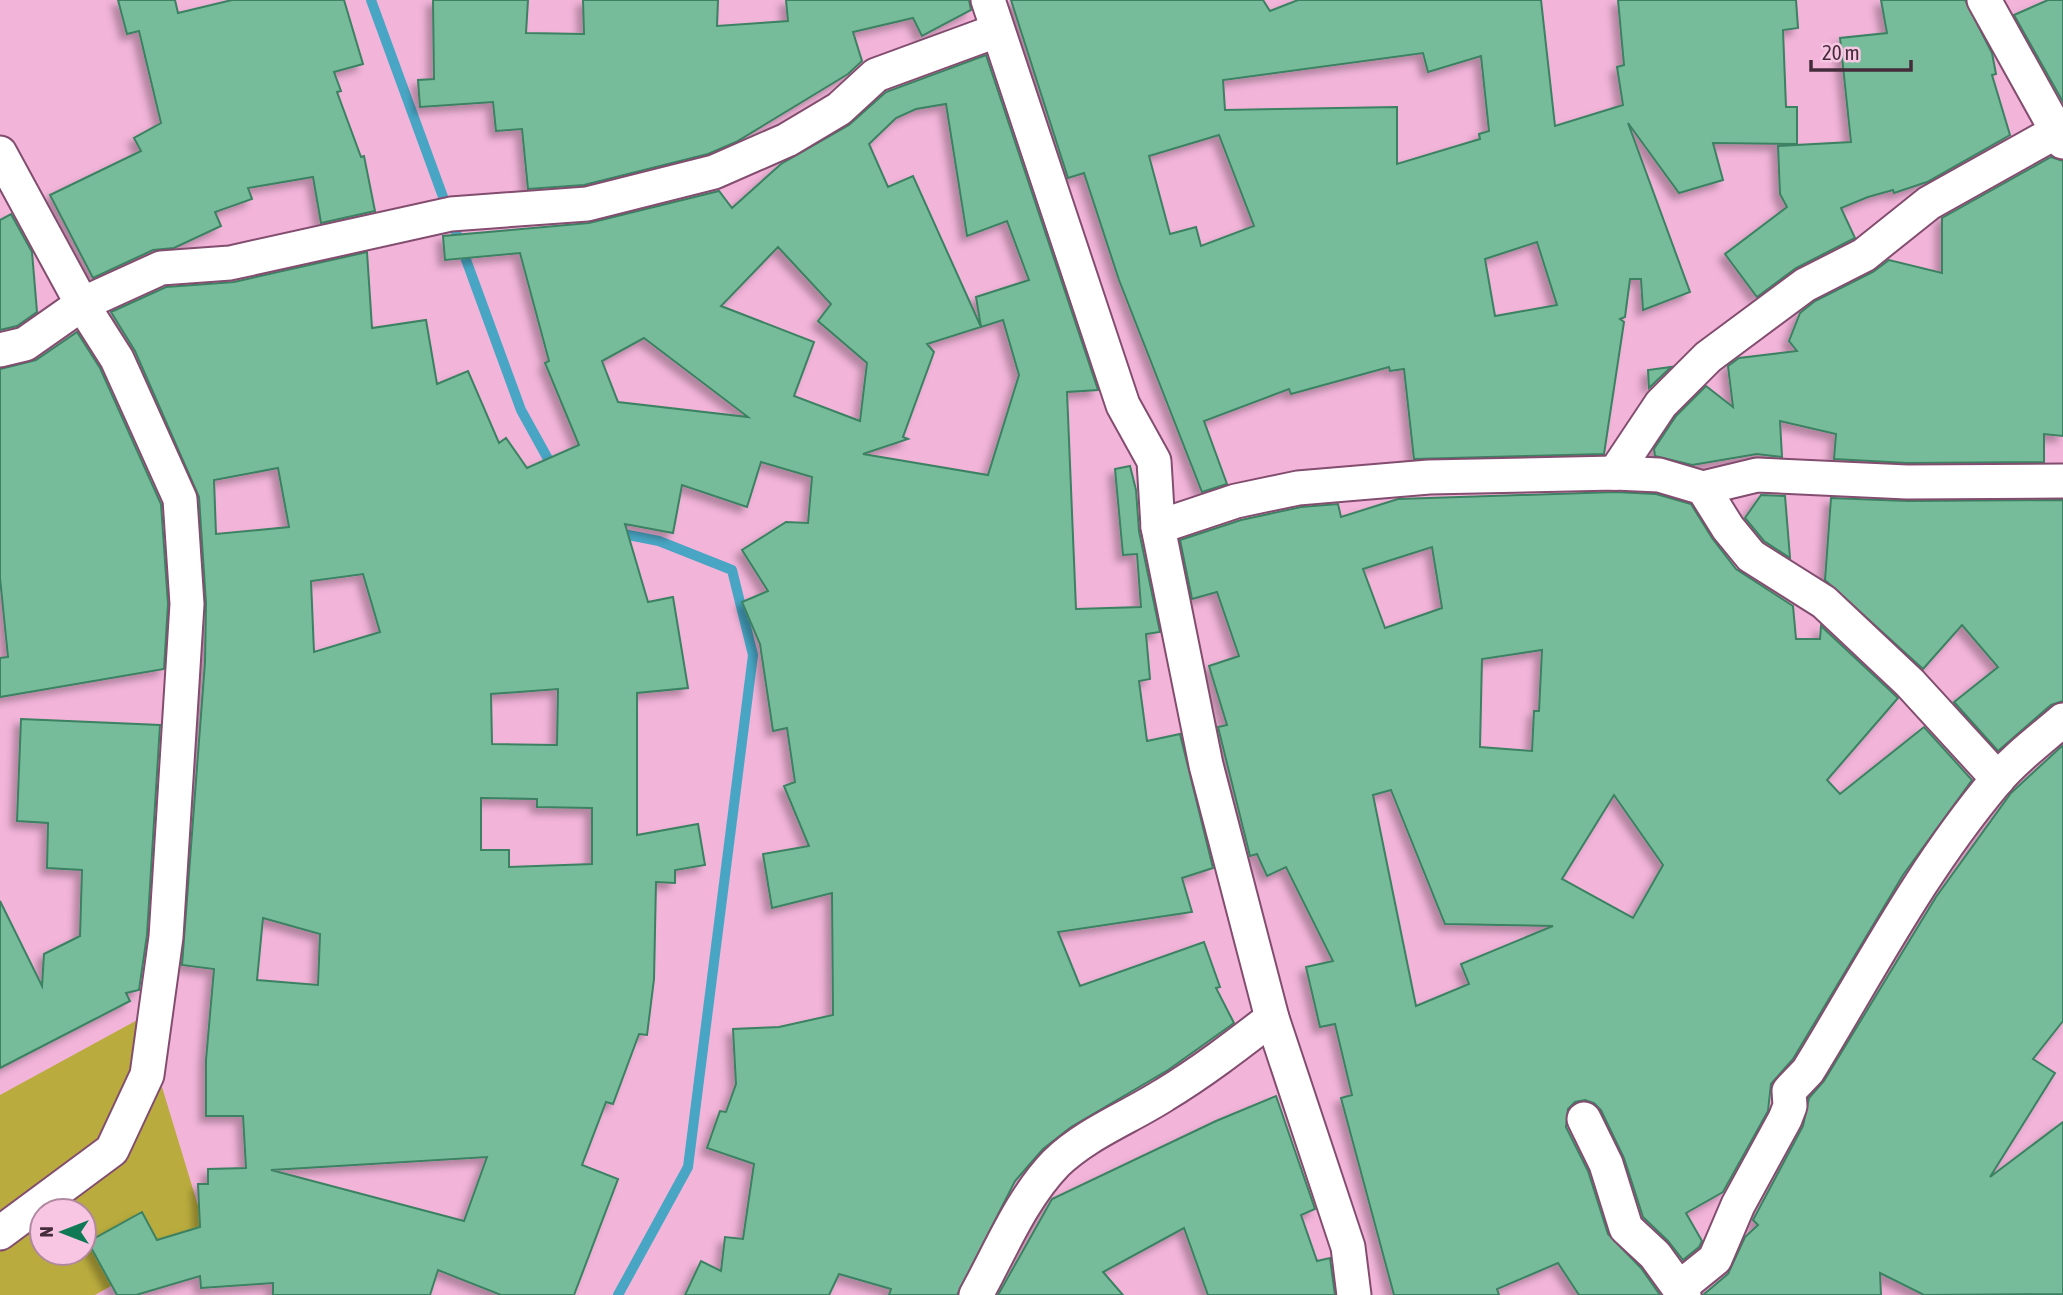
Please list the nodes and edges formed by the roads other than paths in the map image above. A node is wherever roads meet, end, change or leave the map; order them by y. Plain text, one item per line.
1 (1984, 0) edge
2 (992, 15) edge
3 (2061, 134) edge
4 (0, 153) edge
5 (82, 304) junction
6 (0, 350) edge
7 (1615, 473) junction
8 (2063, 481) edge
9 (1703, 488) junction
10 (1158, 527) junction
11 (2063, 720) edge
12 (1998, 779) junction
13 (1272, 1018) junction
14 (1584, 1119) dead end
15 (0, 1233) edge
16 (1682, 1292) edge
17 (976, 1295) edge
18 (1354, 1295) edge

1 - 3 street
2 - 5 street
2 - 10 street
3 - 7 street
4 - 5 street
5 - 6 street
5 - 15 street
7 - 9 street
7 - 10 street
8 - 9 street
9 - 12 street
10 - 13 street
11 - 12 street
12 - 16 street
13 - 17 street
13 - 18 street
14 - 16 street

